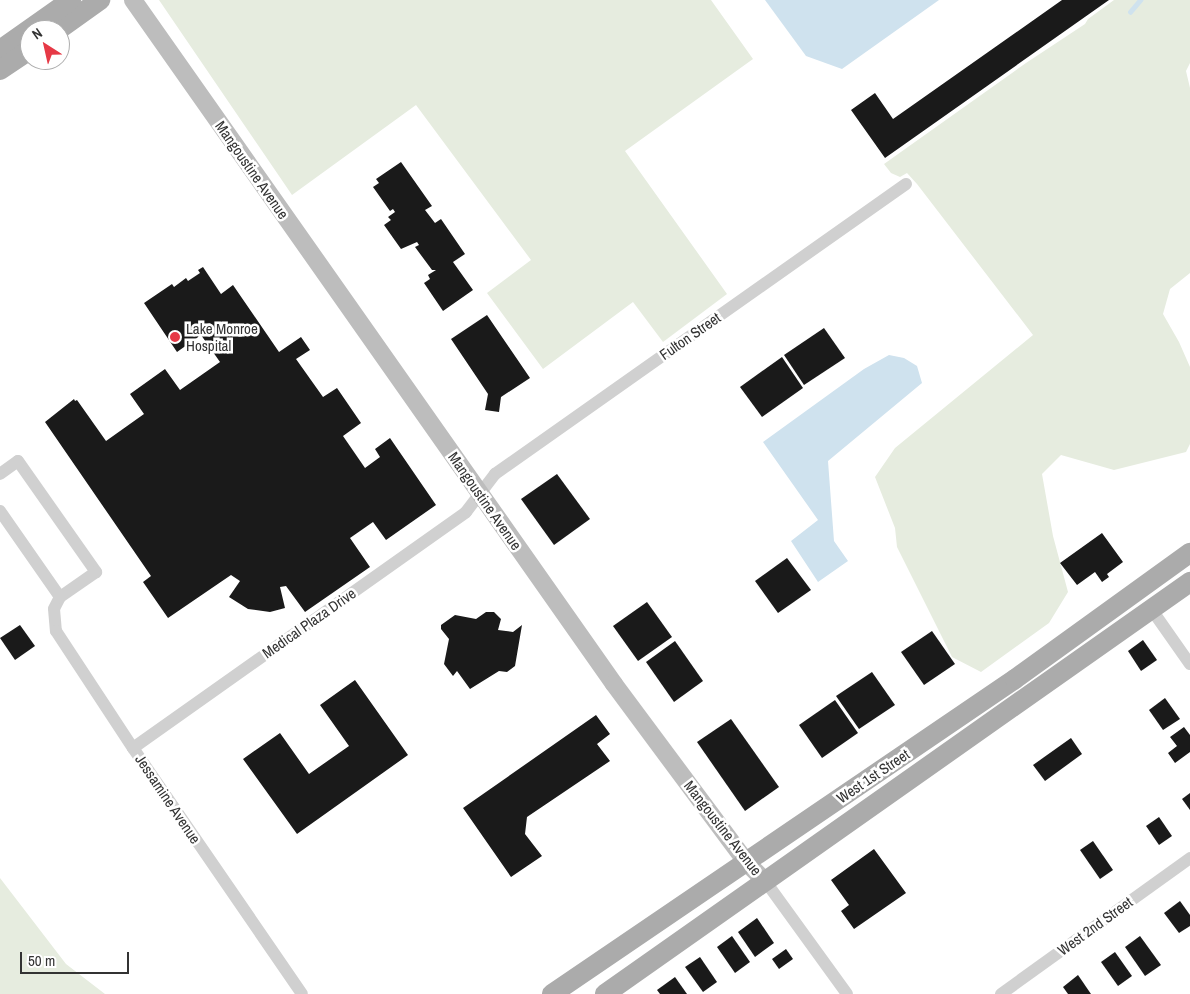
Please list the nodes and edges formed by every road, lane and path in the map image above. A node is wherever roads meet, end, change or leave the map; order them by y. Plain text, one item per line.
1 (71, 0) edge
2 (100, 0) edge
3 (133, 0) edge
4 (70, 21) edge
5 (0, 50) edge
6 (20, 57) edge
7 (0, 70) edge
8 (906, 184) dead end
9 (0, 474) edge
10 (479, 492) junction
11 (0, 511) edge
12 (1190, 553) edge
13 (1190, 559) edge
14 (1190, 582) edge
15 (60, 597) junction
16 (1152, 610) junction
17 (1190, 664) edge
18 (133, 748) junction
19 (1190, 858) edge
20 (746, 862) junction
21 (766, 882) junction
22 (302, 994) edge
23 (552, 994) edge
24 (605, 994) edge
25 (847, 994) edge
26 (1001, 994) edge

1 - 5 main road
2 - 4 main road
3 - 10 street, Mangoustine Avenue
6 - 7 main road
8 - 10 street, Fulton Street
9 - 15 street
10 - 18 street, Medical Plaza Drive
10 - 20 street, Mangoustine Avenue
11 - 15 street
12 - 20 main road, West 1st Street
13 - 16 main road
14 - 16 main road, West 1st Street
15 - 18 street, Jessamine Avenue
16 - 17 street
16 - 21 main road, West 1st Street
18 - 22 street, Jessamine Avenue
19 - 26 street, West 2nd Street
20 - 21 street, Mangoustine Avenue
20 - 23 main road, West 1st Street
21 - 24 main road, West 1st Street
21 - 25 street, Mangoustine Avenue

